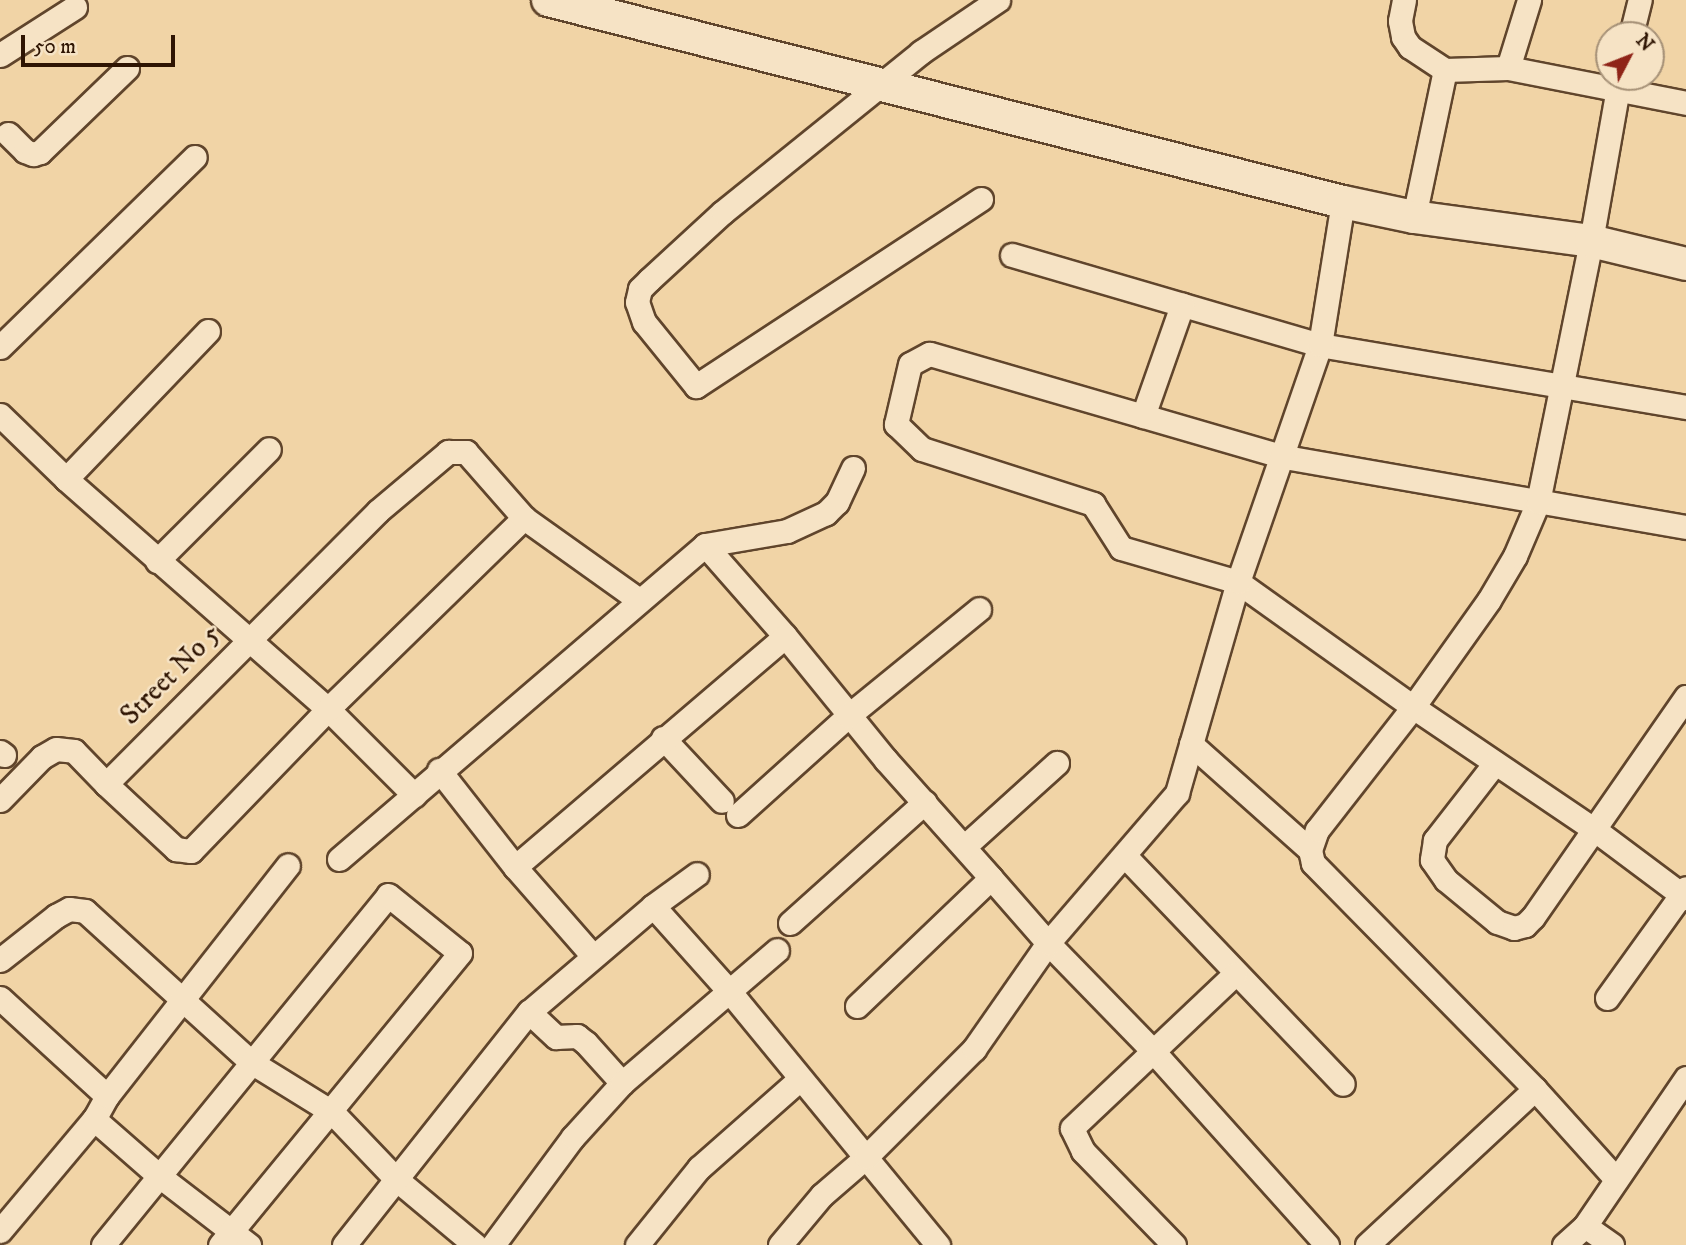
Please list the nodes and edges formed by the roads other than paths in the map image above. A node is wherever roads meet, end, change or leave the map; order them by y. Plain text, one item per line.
1 (548, 0) edge
2 (1404, 0) edge
3 (1529, 0) edge
4 (1640, 0) edge
5 (994, 1) edge
6 (75, 7) dead end
7 (1635, 21) edge
8 (0, 55) edge
9 (127, 68) dead end
10 (1508, 68) junction
11 (1445, 70) junction
12 (1595, 80) edge
13 (882, 86) junction
14 (1618, 91) edge
15 (1646, 91) edge
16 (1686, 103) edge
17 (3, 133) edge
18 (195, 157) dead end
19 (981, 199) dead end
20 (1343, 202) junction
21 (1414, 217) junction
22 (1591, 241) junction
23 (1012, 255) dead end
24 (1686, 264) edge
25 (1182, 305) junction
26 (208, 331) dead end
27 (1320, 345) junction
28 (0, 347) edge
29 (1561, 387) junction
30 (1686, 407) edge
31 (0, 415) edge
32 (1143, 416) junction
33 (269, 449) dead end
34 (1282, 456) junction
35 (853, 468) dead end
36 (66, 479) junction
37 (1538, 502) junction
38 (524, 518) junction
39 (1686, 527) edge
40 (705, 545) junction
41 (157, 561) junction
42 (1238, 582) junction
43 (639, 600) junction
44 (979, 609) dead end
45 (785, 636) junction
46 (249, 639) junction
47 (1686, 697) edge
48 (1413, 708) junction
49 (328, 709) junction
50 (848, 716) junction
51 (663, 738) junction
52 (1191, 744) junction
53 (1057, 763) dead end
54 (1495, 763) junction
55 (439, 770) junction
56 (106, 784) junction
57 (414, 795) junction
58 (0, 800) edge
59 (925, 802) junction
60 (1595, 830) junction
61 (965, 846) junction
62 (1310, 850) junction
63 (1125, 856) junction
64 (339, 859) dead end
65 (288, 865) dead end
66 (515, 867) junction
67 (697, 874) dead end
68 (992, 878) junction
69 (1684, 893) edge
70 (653, 906) junction
71 (790, 923) dead end
72 (1048, 943) junction
73 (778, 950) dead end
74 (593, 956) junction
75 (0, 960) edge
76 (1236, 974) junction
77 (730, 992) junction
78 (183, 997) junction
79 (0, 998) edge
80 (1607, 998) dead end
81 (857, 1006) dead end
82 (528, 1012) junction
83 (1152, 1049) junction
84 (251, 1062) junction
85 (1686, 1078) edge
86 (800, 1079) junction
87 (622, 1083) junction
88 (1343, 1084) dead end
89 (1535, 1089) junction
90 (107, 1097) junction
91 (332, 1112) junction
92 (94, 1119) junction
93 (866, 1157) junction
94 (158, 1175) junction
95 (1616, 1179) junction
96 (396, 1180) junction
97 (1585, 1226) junction
98 (0, 1231) edge
99 (233, 1241) edge
100 (103, 1245) edge
101 (344, 1245) edge
102 (475, 1245) edge
103 (493, 1245) edge
104 (637, 1245) edge
105 (780, 1245) edge
106 (938, 1245) edge
107 (1174, 1245) edge
108 (1327, 1245) edge
109 (1367, 1245) edge
110 (1564, 1245) edge
111 (1612, 1245) edge

1 - 13 street
2 - 11 street
3 - 10 street
4 - 7 street
5 - 13 street
6 - 8 street
9 - 17 street
10 - 11 street
10 - 12 street
11 - 21 street
13 - 19 street
13 - 20 street
14 - 22 street
15 - 16 street
18 - 28 street
20 - 21 street
20 - 27 street
21 - 22 street
22 - 24 street
22 - 29 street
23 - 25 street
25 - 27 street
25 - 32 street
26 - 36 street
27 - 29 street
27 - 34 street
29 - 30 street
29 - 37 street
31 - 36 street
32 - 34 street
32 - 42 street
33 - 41 street
34 - 37 street
34 - 42 street
35 - 40 street
36 - 41 street
37 - 39 street
37 - 48 street
38 - 43 street
38 - 46 street, Street No 5
38 - 49 street
40 - 43 street
40 - 45 street
41 - 46 street
42 - 48 street
42 - 52 street
43 - 55 street
44 - 50 street
45 - 50 street
45 - 51 street
46 - 49 street
46 - 56 street, Street No 5
47 - 60 street
48 - 54 street
48 - 62 street
49 - 56 street
49 - 57 street
50 - 51 street
50 - 59 street
51 - 66 street
52 - 62 street
52 - 63 street
53 - 61 street
54 - 60 street
54 - 60 street
55 - 57 street
55 - 66 street
56 - 58 street
57 - 64 street
59 - 61 street
59 - 71 street
60 - 69 street
61 - 68 street
62 - 89 street
63 - 72 street
63 - 76 street
65 - 78 street
66 - 74 street
67 - 70 street
68 - 72 street
68 - 81 street
69 - 80 street
70 - 74 street
70 - 77 street
72 - 83 street
72 - 93 street
73 - 77 street
74 - 82 street
75 - 78 street
76 - 83 street
76 - 88 street
77 - 86 street
77 - 87 street
78 - 84 street
78 - 90 street
79 - 90 street
82 - 87 street
82 - 96 street
83 - 107 street
83 - 108 street
84 - 91 street
84 - 91 street
84 - 94 street
85 - 95 street
86 - 93 street
86 - 104 street
87 - 103 street
89 - 95 street
89 - 109 street
90 - 92 street
91 - 96 street
91 - 99 street
92 - 94 street
92 - 98 street
93 - 105 street
93 - 106 street
94 - 99 street
94 - 100 street
95 - 97 street
96 - 101 street
96 - 102 street
97 - 110 street
97 - 111 street

